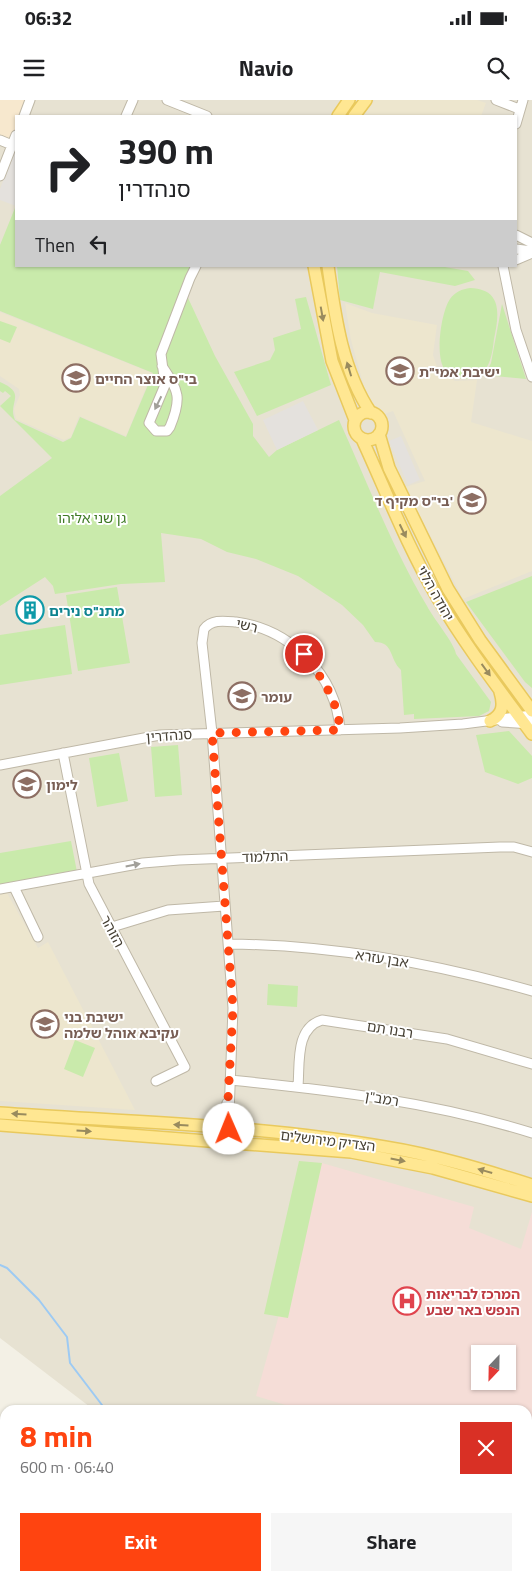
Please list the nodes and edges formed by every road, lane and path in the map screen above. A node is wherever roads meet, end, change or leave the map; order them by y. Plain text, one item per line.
1 (30, 100) edge
2 (133, 100) edge
3 (167, 100) edge
4 (349, 100) edge
5 (366, 100) edge
6 (496, 100) edge
7 (521, 104) edge
8 (24, 115) edge
9 (126, 115) edge
10 (204, 115) edge
11 (339, 115) edge
12 (355, 115) edge
13 (517, 120) edge
14 (15, 138) edge
15 (0, 140) edge
16 (12, 145) junction
17 (0, 176) edge
18 (517, 236) edge
19 (532, 243) edge
20 (517, 248) edge
21 (532, 252) edge
22 (517, 260) edge
23 (196, 267) edge
24 (314, 267) edge
25 (328, 267) edge
26 (508, 268) edge
27 (162, 366) junction
28 (532, 378) edge
29 (370, 413) junction
30 (355, 420) junction
31 (379, 434) junction
32 (362, 439) junction
33 (510, 681) junction
34 (499, 688) junction
35 (532, 698) edge
36 (532, 711) edge
37 (527, 720) edge
38 (490, 721) junction
39 (340, 730) junction
40 (212, 733) junction
41 (532, 734) edge
42 (63, 753) junction
43 (0, 765) edge
44 (532, 852) edge
45 (221, 858) junction
46 (85, 874) junction
47 (14, 887) junction
48 (0, 889) edge
49 (224, 906) junction
50 (112, 928) junction
51 (38, 937) dead end
52 (229, 944) junction
53 (532, 991) edge
54 (532, 1064) edge
55 (230, 1080) junction
56 (156, 1081) dead end
57 (298, 1086) junction
58 (0, 1112) edge
59 (0, 1125) edge
60 (225, 1129) junction
61 (532, 1133) edge
62 (224, 1141) junction
63 (532, 1184) edge
64 (532, 1196) edge

1 - 8 street
2 - 9 street
3 - 10 street
4 - 11 main road
5 - 12 main road
6 - 7 street
7 - 13 street
14 - 16 street
15 - 16 street
16 - 17 street
18 - 19 street
20 - 21 street
21 - 22 street
23 - 27 street
24 -> 30 main road
29 -> 25 main road
26 - 28 street
27 -> 27 street
29 - 30 main road
29 - 31 main road
30 - 32 main road
31 - 32 main road
31 - 33 main road, יהודה הלוי
32 -> 34 main road, יהודה הלוי
33 - 35 main road
33 - 36 main road, יהודה הלוי
34 - 37 main road, יהודה הלוי
34 - 38 main road
37 - 38 street, סנהדרין
37 - 41 main road, יהודה הלוי
38 - 39 street, סנהדרין
39 - 40 street, סנהדרין
39 - 40 street, רשי
40 - 42 street, סנהדרין
40 - 45 street, רשי
42 - 43 street, סנהדרין
42 - 46 street, הזוהר
44 - 45 street, התלמוד
46 -> 45 street, התלמוד
45 - 49 street, רשי
46 - 47 street, התלמוד
46 - 50 street, הזוהר
47 - 48 street, התלמוד
47 - 51 street
49 - 50 street
49 - 52 street, רשי
50 - 56 street, הזוהר
52 - 53 street, אבן עזרא
52 - 55 street, רשי
54 - 57 street, רבנו תם
55 - 57 street, רמב"ן
55 - 60 street, רשי
57 - 61 street, רמב"ן
60 -> 58 main road, הצדיק מירושלים
59 -> 62 main road, הצדיק מירושלים
60 - 62 street, רשי
63 -> 60 main road, הצדיק מירושלים
62 -> 64 main road, הצדיק מירושלים

